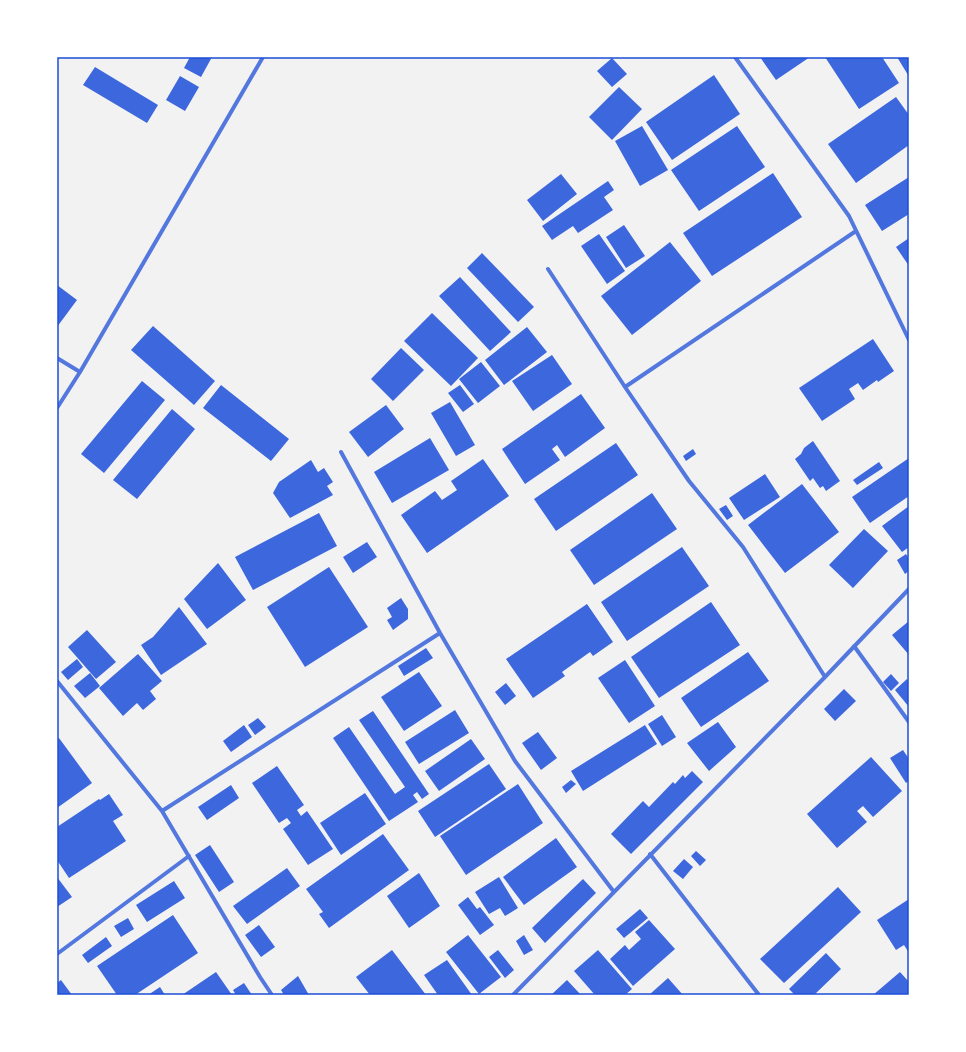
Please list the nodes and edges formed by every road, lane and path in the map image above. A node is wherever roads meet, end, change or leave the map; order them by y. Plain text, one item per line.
1 (263, 57) edge
2 (735, 57) edge
3 (856, 231) junction
4 (548, 269) dead end
5 (909, 340) edge
6 (57, 358) edge
7 (80, 372) junction
8 (625, 387) junction
9 (57, 408) edge
10 (341, 452) dead end
11 (909, 589) edge
12 (440, 633) junction
13 (854, 646) junction
14 (825, 677) junction
15 (57, 681) edge
16 (909, 722) edge
17 (162, 811) junction
18 (650, 854) junction
19 (189, 856) junction
20 (614, 892) junction
21 (57, 954) edge
22 (272, 995) edge
23 (513, 995) edge
24 (759, 995) edge

1 - 7 street
2 - 3 street
3 - 5 street
3 - 8 street
4 - 8 street
6 - 7 street
7 - 9 street
8 - 14 street
10 - 12 street
11 - 13 street
12 - 17 street
12 - 20 street
13 - 14 street
13 - 16 street
14 - 18 street
15 - 17 street
17 - 19 street
18 - 20 street
18 - 24 street
19 - 21 street
19 - 22 street
20 - 23 street

